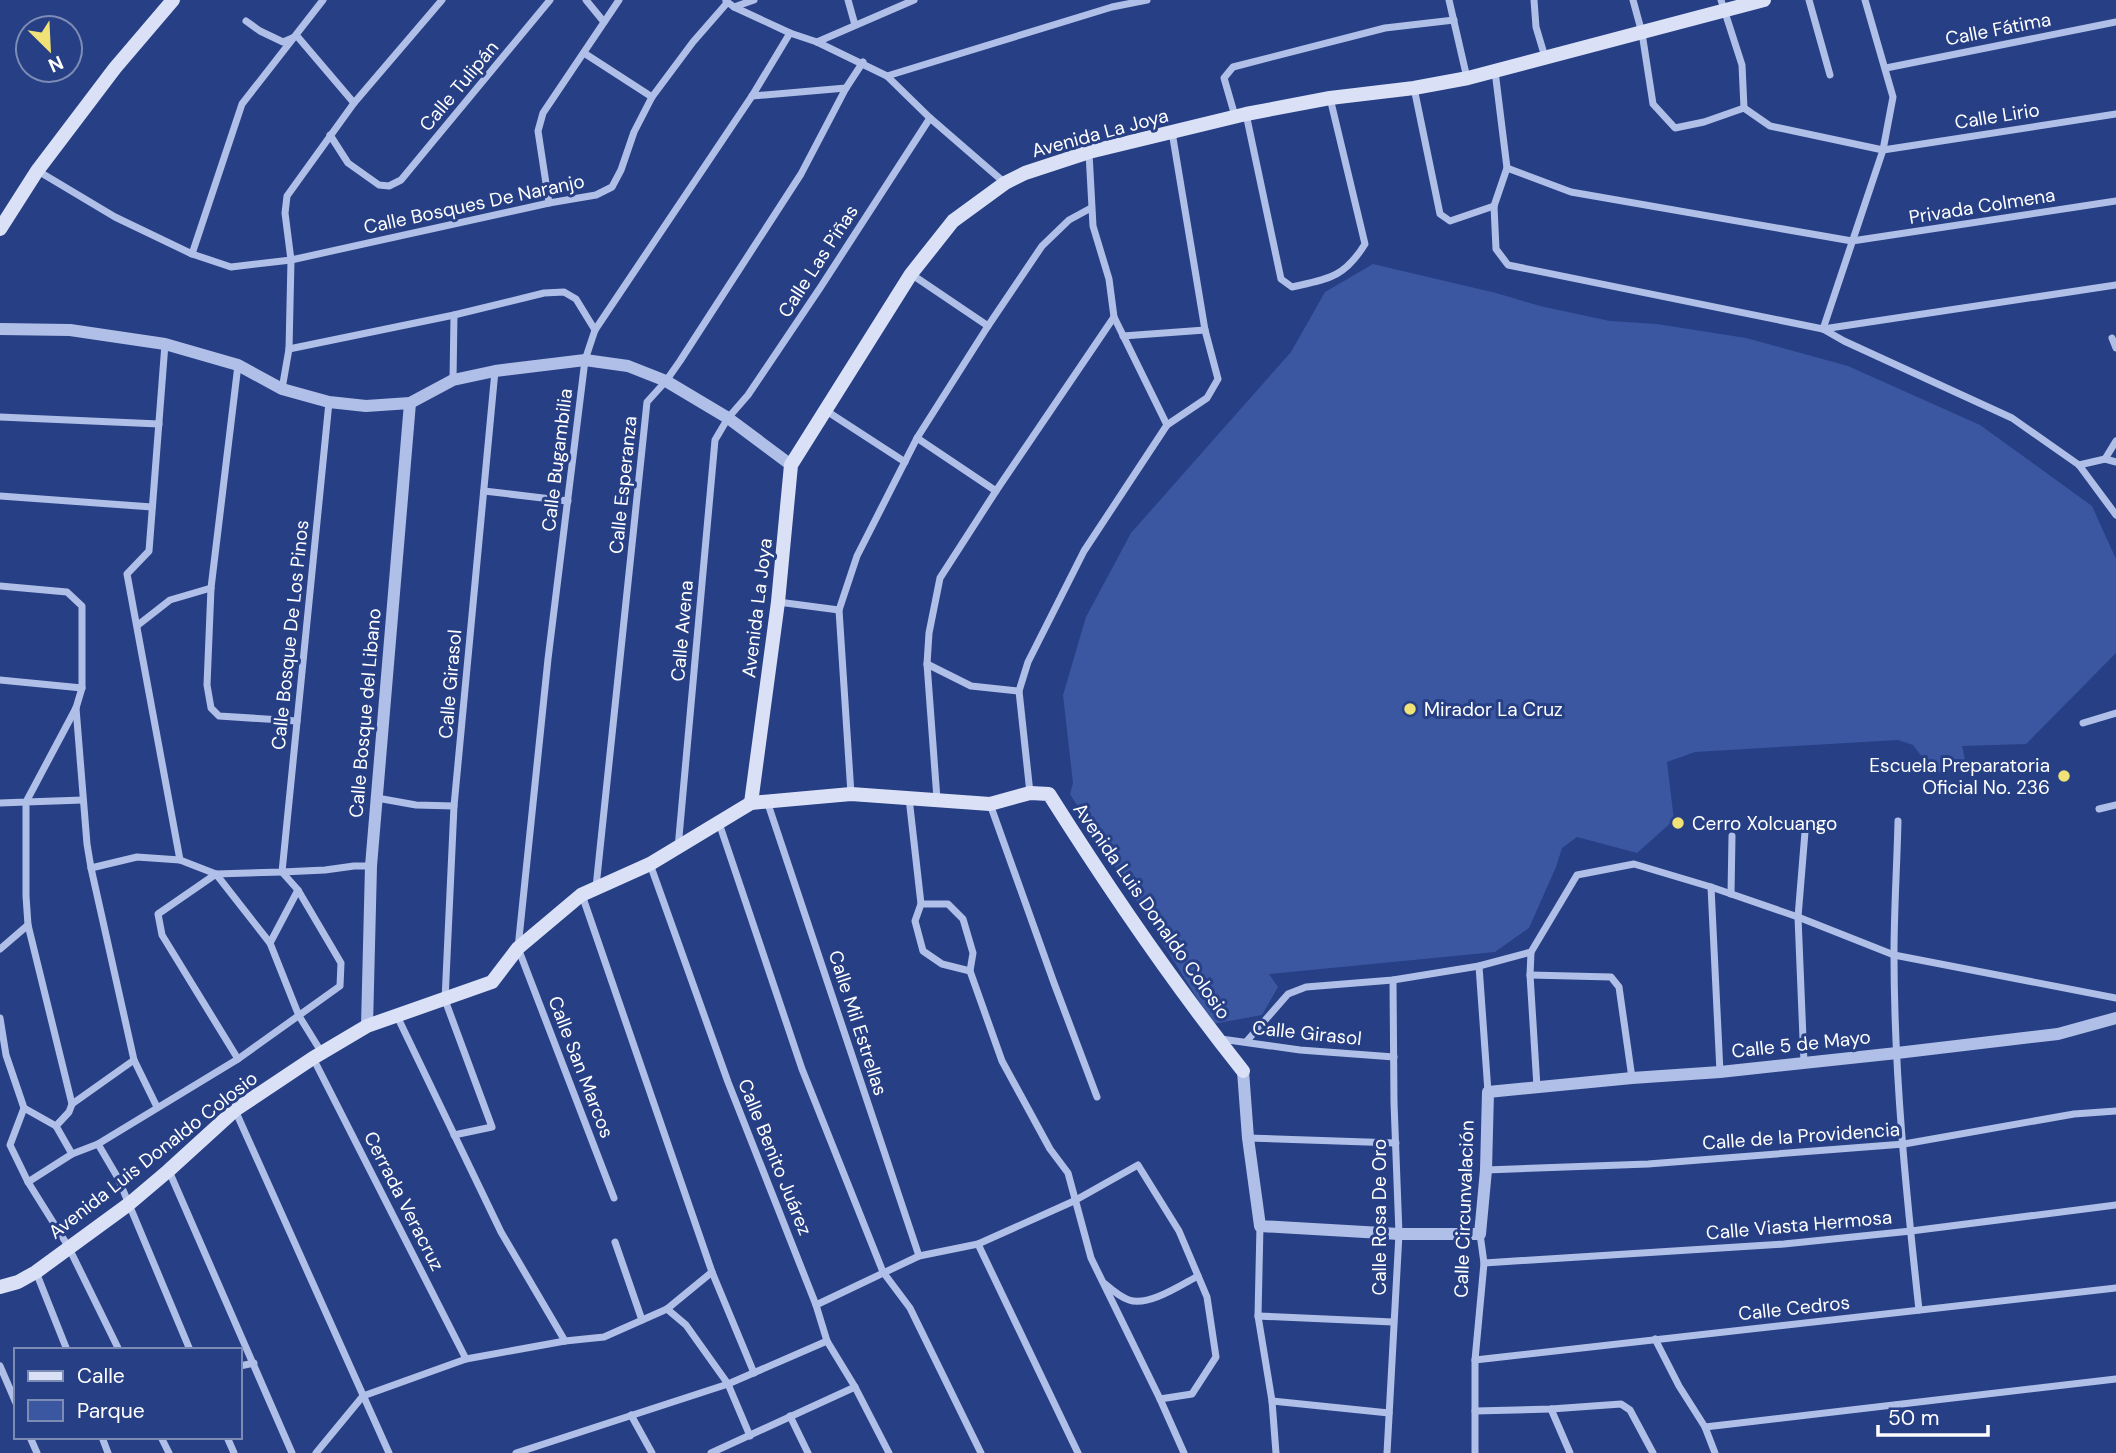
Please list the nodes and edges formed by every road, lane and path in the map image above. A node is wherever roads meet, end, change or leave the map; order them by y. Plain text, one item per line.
1 (173, 0) edge
2 (323, 0) edge
3 (442, 0) edge
4 (550, 0) edge
5 (586, 0) edge
6 (619, 0) edge
7 (754, 0) edge
8 (848, 0) edge
9 (914, 0) edge
10 (1147, 0) edge
11 (1449, 0) edge
12 (1534, 0) edge
13 (1633, 0) edge
14 (1764, 0) edge
15 (1809, 0) edge
16 (1865, 0) edge
17 (729, 3) edge
18 (1722, 6) edge
19 (1454, 20) junction
20 (246, 21) dead end
21 (604, 22) junction
22 (2116, 22) edge
23 (855, 25) junction
24 (790, 33) junction
25 (1642, 33) junction
26 (297, 36) junction
27 (817, 42) junction
28 (584, 53) junction
29 (1545, 58) junction
30 (863, 62) junction
31 (1886, 68) junction
32 (1495, 71) junction
33 (1830, 75) dead end
34 (887, 76) junction
35 (1468, 78) junction
36 (846, 88) junction
37 (1414, 88) junction
38 (752, 96) junction
39 (652, 97) junction
40 (1330, 98) junction
41 (354, 103) junction
42 (1744, 107) junction
43 (2116, 114) edge
44 (1240, 115) junction
45 (930, 118) junction
46 (1172, 132) junction
47 (330, 135) junction
48 (1883, 150) junction
49 (1089, 152) junction
50 (1507, 168) junction
51 (37, 171) junction
52 (1005, 183) junction
53 (2116, 201) edge
54 (550, 203) junction
55 (1494, 206) junction
56 (1091, 208) junction
57 (0, 229) edge
58 (1852, 242) junction
59 (192, 254) junction
60 (291, 260) junction
61 (911, 274) junction
62 (2116, 285) edge
63 (454, 315) junction
64 (1114, 317) junction
65 (988, 326) junction
66 (0, 328) edge
67 (1824, 329) junction
68 (595, 330) junction
69 (1205, 330) junction
70 (1123, 336) junction
71 (2112, 338) dead end
72 (165, 344) junction
73 (2116, 348) edge
74 (289, 349) junction
75 (585, 360) junction
76 (237, 365) junction
77 (495, 371) junction
78 (453, 380) junction
79 (666, 381) junction
80 (282, 389) junction
81 (329, 402) junction
82 (410, 403) junction
83 (825, 410) junction
84 (0, 417) edge
85 (728, 418) junction
86 (159, 424) junction
87 (1167, 425) junction
88 (918, 439) junction
89 (2116, 441) edge
90 (2105, 458) junction
91 (905, 462) junction
92 (2116, 462) edge
93 (791, 465) junction
94 (2079, 465) junction
95 (484, 491) junction
96 (996, 491) junction
97 (0, 496) edge
98 (568, 501) junction
99 (152, 507) junction
100 (2116, 515) edge
101 (0, 586) edge
102 (211, 588) junction
103 (778, 602) junction
104 (839, 610) junction
105 (138, 625) junction
106 (927, 664) junction
107 (0, 680) edge
108 (82, 688) junction
109 (1018, 691) junction
110 (76, 708) junction
111 (2116, 713) edge
112 (297, 721) junction
113 (2082, 723) dead end
114 (1030, 793) junction
115 (851, 794) junction
116 (377, 798) junction
117 (909, 798) junction
118 (937, 799) junction
119 (83, 800) junction
120 (767, 801) junction
121 (26, 802) junction
122 (0, 803) edge
123 (751, 803) junction
124 (990, 804) junction
125 (2116, 804) edge
126 (454, 806) junction
127 (2099, 809) dead end
128 (1898, 821) dead end
129 (718, 822) junction
130 (1805, 832) dead end
131 (1732, 835) dead end
132 (677, 849) junction
133 (180, 860) junction
134 (650, 864) junction
135 (371, 866) junction
136 (90, 868) junction
137 (282, 872) junction
138 (216, 874) junction
139 (1711, 887) junction
140 (596, 888) junction
141 (298, 890) junction
142 (1731, 894) junction
143 (581, 895) junction
144 (921, 904) junction
145 (1798, 917) junction
146 (29, 926) junction
147 (270, 943) junction
148 (518, 948) junction
149 (0, 949) edge
150 (1531, 952) junction
151 (1894, 955) junction
152 (1479, 967) junction
153 (970, 971) junction
154 (1530, 975) junction
155 (1393, 980) junction
156 (2116, 998) edge
157 (445, 1000) junction
158 (397, 1015) junction
159 (299, 1016) junction
160 (0, 1018) edge
161 (2116, 1018) edge
162 (367, 1026) junction
163 (1217, 1038) junction
164 (1246, 1042) junction
165 (1897, 1053) junction
166 (318, 1055) junction
167 (1394, 1057) junction
168 (238, 1059) junction
169 (134, 1060) junction
170 (1804, 1063) junction
171 (1243, 1071) joint
172 (1720, 1072) junction
173 (1632, 1078) junction
174 (1537, 1087) junction
175 (1488, 1093) junction
176 (1097, 1097) dead end
177 (72, 1104) junction
178 (157, 1107) junction
179 (24, 1108) junction
180 (235, 1110) junction
181 (2116, 1111) edge
182 (57, 1126) junction
183 (454, 1135) junction
184 (1248, 1138) junction
185 (1396, 1143) junction
186 (98, 1144) junction
187 (1904, 1144) junction
188 (72, 1154) junction
189 (1486, 1170) junction
190 (169, 1171) junction
191 (28, 1182) junction
192 (614, 1198) dead end
193 (1074, 1200) junction
194 (129, 1204) junction
195 (2116, 1205) edge
196 (1260, 1226) junction
197 (1910, 1231) junction
198 (1399, 1234) junction
199 (1480, 1234) junction
200 (615, 1242) dead end
201 (978, 1244) junction
202 (68, 1246) junction
203 (919, 1256) junction
204 (1483, 1263) junction
205 (36, 1272) junction
206 (712, 1272) junction
207 (883, 1272) junction
208 (1198, 1276) junction
209 (1104, 1284) junction
210 (0, 1287) edge
211 (2116, 1288) edge
212 (816, 1304) junction
213 (667, 1309) junction
214 (1919, 1310) junction
215 (1258, 1316) junction
216 (642, 1320) junction
217 (1393, 1322) junction
218 (1655, 1339) junction
219 (565, 1341) junction
220 (827, 1341) junction
221 (66, 1348) edge
222 (118, 1348) edge
223 (189, 1348) edge
224 (466, 1359) junction
225 (1475, 1360) junction
226 (254, 1363) junction
227 (0, 1366) edge
228 (242, 1366) edge
229 (754, 1373) junction
230 (2116, 1379) edge
231 (728, 1384) junction
232 (855, 1387) junction
233 (363, 1396) junction
234 (14, 1398) edge
235 (1160, 1399) junction
236 (1272, 1401) junction
237 (1550, 1409) junction
238 (1475, 1411) junction
239 (1389, 1413) junction
240 (631, 1415) junction
241 (790, 1416) junction
242 (1705, 1427) junction
243 (750, 1436) junction
244 (716, 1452) edge
245 (292, 1453) edge
246 (316, 1453) edge
247 (389, 1453) edge
248 (516, 1453) edge
249 (652, 1453) edge
250 (807, 1453) edge
251 (889, 1453) edge
252 (981, 1453) edge
253 (1078, 1453) edge
254 (1184, 1453) edge
255 (1276, 1453) edge
256 (1387, 1453) edge
257 (1475, 1453) edge
258 (1570, 1453) edge
259 (1653, 1453) edge
260 (1716, 1453) edge

1 - 51 main road
2 - 26 street
3 - 41 street
4 - 47 street, Calle Tulipán
5 - 21 street
6 - 21 street
7 - 17 street
8 - 23 street
9 - 23 street
10 - 34 street
11 - 19 street
12 - 29 street
13 - 25 street
14 - 18 main road, Avenida La Joya
15 - 33 street
16 - 31 street
17 - 24 street
17 - 39 street, Calle Bosques De Naranjo
18 - 25 main road, Avenida La Joya
18 - 42 street
19 - 35 street
19 - 44 street
20 - 26 street
21 - 28 street
22 - 31 street, Calle Fátima
23 - 27 street
24 - 27 street
24 - 38 street, Calle Bugambilia
25 - 29 main road, Avenida La Joya
25 - 42 street
26 - 41 street
26 - 59 street
27 - 30 street
28 - 39 street
28 - 54 street
29 - 32 main road, Avenida La Joya
30 - 34 street
30 - 36 street, Calle Esperanza
31 - 48 street
32 - 35 main road, Avenida La Joya
32 - 50 street
34 - 45 street
35 - 37 main road, Avenida La Joya
36 - 38 street
36 - 79 street, Calle Esperanza
37 - 40 main road, Avenida La Joya
37 - 55 street
38 - 68 street, Calle Bugambilia
39 - 54 street, Calle Bosques De Naranjo
40 - 44 main road, Avenida La Joya
40 - 44 street
41 - 47 street
42 - 48 street
43 - 48 street, Calle Lirio
44 - 46 main road, Avenida La Joya
45 - 52 street
45 - 85 street, Calle Las Piñas
46 - 49 main road, Avenida La Joya
46 - 69 street
47 - 60 street
48 - 58 street
49 - 52 main road, Avenida La Joya
49 - 56 street
50 - 55 street
50 - 58 street, Privada Colmena
51 - 57 main road
51 - 59 street, Calle Bosques De Naranjo
52 - 61 main road, Avenida La Joya
53 - 58 street, Privada Colmena
54 - 60 street, Calle Bosques De Naranjo
55 - 67 street
56 - 64 street
56 - 65 street
58 - 67 street
59 - 60 street, Calle Bosques De Naranjo
60 - 74 street
61 - 65 street
61 - 83 main road, Avenida La Joya
62 - 67 street
63 - 68 street
63 - 74 street
63 - 78 street
64 - 70 street
64 - 96 street
65 - 88 street
66 - 72 street
67 - 94 street
68 - 75 street, Calle Bugambilia
69 - 70 street
69 - 87 street
70 - 87 street
71 - 73 street
72 - 76 street
72 - 86 street
74 - 80 street
75 - 77 street
75 - 79 street
75 - 98 street, Calle Bugambilia
76 - 80 street
76 - 102 street
77 - 78 street
77 - 95 street, Calle Girasol
78 - 82 street
79 - 85 street
79 - 140 street, Calle Esperanza
80 - 81 street
81 - 82 street
81 - 112 street, Calle Bosque De Los Pinos
82 - 116 street, Calle Bosque del Libano
83 - 91 street
83 - 93 main road, Avenida La Joya
84 - 86 street
85 - 93 street
85 - 132 street, Calle Avena
86 - 99 street
87 - 109 street
88 - 91 street
88 - 96 street
89 - 90 street
90 - 92 street
90 - 94 street
91 - 104 street
93 - 103 main road, Avenida La Joya
94 - 100 street
95 - 98 street
95 - 126 street, Calle Girasol
96 - 106 street
97 - 99 street
98 - 148 street, Calle Bugambilia
99 - 105 street
101 - 108 street
102 - 105 street
102 - 112 street
103 - 104 street
103 - 123 main road, Avenida La Joya
104 - 115 street
105 - 133 street
106 - 109 street
106 - 118 street
107 - 108 street
108 - 110 street
109 - 114 street
110 - 119 street
110 - 121 street
111 - 113 street
112 - 137 street, Calle Bosque De Los Pinos
114 - 124 main road, Avenida Luis Donaldo Colosio
114 - 163 main road, Avenida Luis Donaldo Colosio
115 - 117 main road, Avenida Luis Donaldo Colosio
115 - 120 main road, Avenida Luis Donaldo Colosio
116 - 126 street
116 - 135 street, Calle Bosque del Libano
117 - 118 main road, Avenida Luis Donaldo Colosio
117 - 144 street
118 - 124 main road, Avenida Luis Donaldo Colosio
119 - 121 street
119 - 136 street
120 - 123 main road, Avenida Luis Donaldo Colosio
120 - 203 street, Calle Mil Estrellas
121 - 122 street
121 - 146 street
123 - 129 main road, Avenida Luis Donaldo Colosio
124 - 176 street
125 - 127 street
126 - 157 street, Calle Girasol
128 - 151 street
129 - 132 main road, Avenida Luis Donaldo Colosio
129 - 207 street
130 - 145 street
131 - 142 street
132 - 134 main road, Avenida Luis Donaldo Colosio
133 - 136 street
133 - 138 street
134 - 140 main road, Avenida Luis Donaldo Colosio
134 - 212 street, Calle Benito Juárez
135 - 137 street
135 - 162 street, Calle Bosque del Libano
136 - 169 street
137 - 138 street
137 - 141 street
138 - 147 street
138 - 168 street
139 - 142 street
139 - 150 street
139 - 172 street
140 - 143 main road, Avenida Luis Donaldo Colosio
141 - 147 street
141 - 159 street
142 - 145 street
143 - 148 main road, Avenida Luis Donaldo Colosio
143 - 206 street
144 - 153 street
144 - 153 street
145 - 151 street
145 - 170 street
146 - 149 street
146 - 177 street
147 - 159 street
148 - 157 main road, Avenida Luis Donaldo Colosio
148 - 192 street, Calle San Marcos
150 - 152 street
150 - 154 street
151 - 156 street
151 - 165 street
152 - 155 street
152 - 175 street, Calle Circunvalación
153 - 193 street
154 - 173 street
154 - 174 street
155 - 164 street
155 - 167 street, Calle Rosa De Oro
157 - 158 main road, Avenida Luis Donaldo Colosio
157 - 183 street
158 - 162 main road, Avenida Luis Donaldo Colosio
158 - 183 street
159 - 166 street, Cerrada Veracruz
159 - 168 street
160 - 179 street
161 - 165 street, Calle 5 de Mayo
162 - 166 main road, Avenida Luis Donaldo Colosio
163 - 164 street, Calle Girasol
163 - 171 main road, Avenida Luis Donaldo Colosio
164 - 167 street, Calle Girasol
165 - 170 street, Calle 5 de Mayo
165 - 187 street
166 - 180 main road, Avenida Luis Donaldo Colosio
166 - 224 street, Cerrada Veracruz
167 - 185 street, Calle Rosa De Oro
168 - 178 street
169 - 177 street
169 - 178 street
170 - 172 street, Calle 5 de Mayo
171 - 184 street
172 - 173 street, Calle 5 de Mayo
173 - 174 street, Calle 5 de Mayo
174 - 175 street, Calle 5 de Mayo
175 - 189 street, Calle Circunvalación
177 - 182 street
178 - 186 street
179 - 182 street
179 - 191 street
180 - 190 main road, Avenida Luis Donaldo Colosio
180 - 233 street
181 - 187 street, Calle de la Providencia
182 - 188 street
183 - 219 street
184 - 185 street
184 - 196 street
185 - 198 street, Calle Rosa De Oro
186 - 188 street
186 - 194 street
187 - 189 street, Calle de la Providencia
187 - 197 street
188 - 191 street
189 - 199 street, Calle Circunvalación
190 - 194 main road, Avenida Luis Donaldo Colosio
190 - 226 street
191 - 202 street
193 - 201 street
193 - 208 street
193 - 209 street
194 - 202 main road, Avenida Luis Donaldo Colosio
194 - 223 street
195 - 197 street, Calle Viasta Hermosa
196 - 198 street
196 - 215 street
197 - 204 street, Calle Viasta Hermosa
197 - 214 street
198 - 199 street
198 - 217 street, Calle Rosa De Oro
199 - 204 street, Calle Circunvalación
200 - 216 street
201 - 203 street
201 - 253 street
202 - 205 main road, Avenida Luis Donaldo Colosio
202 - 222 street
203 - 207 street
204 - 225 street, Calle Circunvalación
205 - 210 main road, Avenida Luis Donaldo Colosio
205 - 221 street
206 - 213 street
206 - 229 street
207 - 212 street
207 - 252 street
208 - 209 street
208 - 235 street
209 - 235 street
211 - 214 street, Calle Cedros
212 - 220 street, Calle Benito Juárez
213 - 216 street
213 - 231 street
214 - 218 street, Calle Cedros
215 - 217 street
215 - 236 street
216 - 219 street
217 - 239 street, Calle Rosa De Oro
218 - 225 street, Calle Cedros
218 - 242 street
219 - 224 street
220 - 229 street
220 - 232 street, Calle Benito Juárez
224 - 233 street
225 - 238 street, Calle Circunvalación
226 - 228 street
226 - 245 street
227 - 234 street
229 - 231 street
230 - 242 street
231 - 240 street
231 - 243 street
232 - 241 street
232 - 251 street, Calle Benito Juárez
233 - 246 street
233 - 247 street
235 - 254 street
236 - 239 street
236 - 255 street
237 - 238 street
237 - 258 street
237 - 259 street
238 - 257 street, Calle Circunvalación
239 - 256 street, Calle Rosa De Oro
240 - 248 street
240 - 249 street
241 - 243 street
241 - 250 street
242 - 260 street
243 - 244 street

